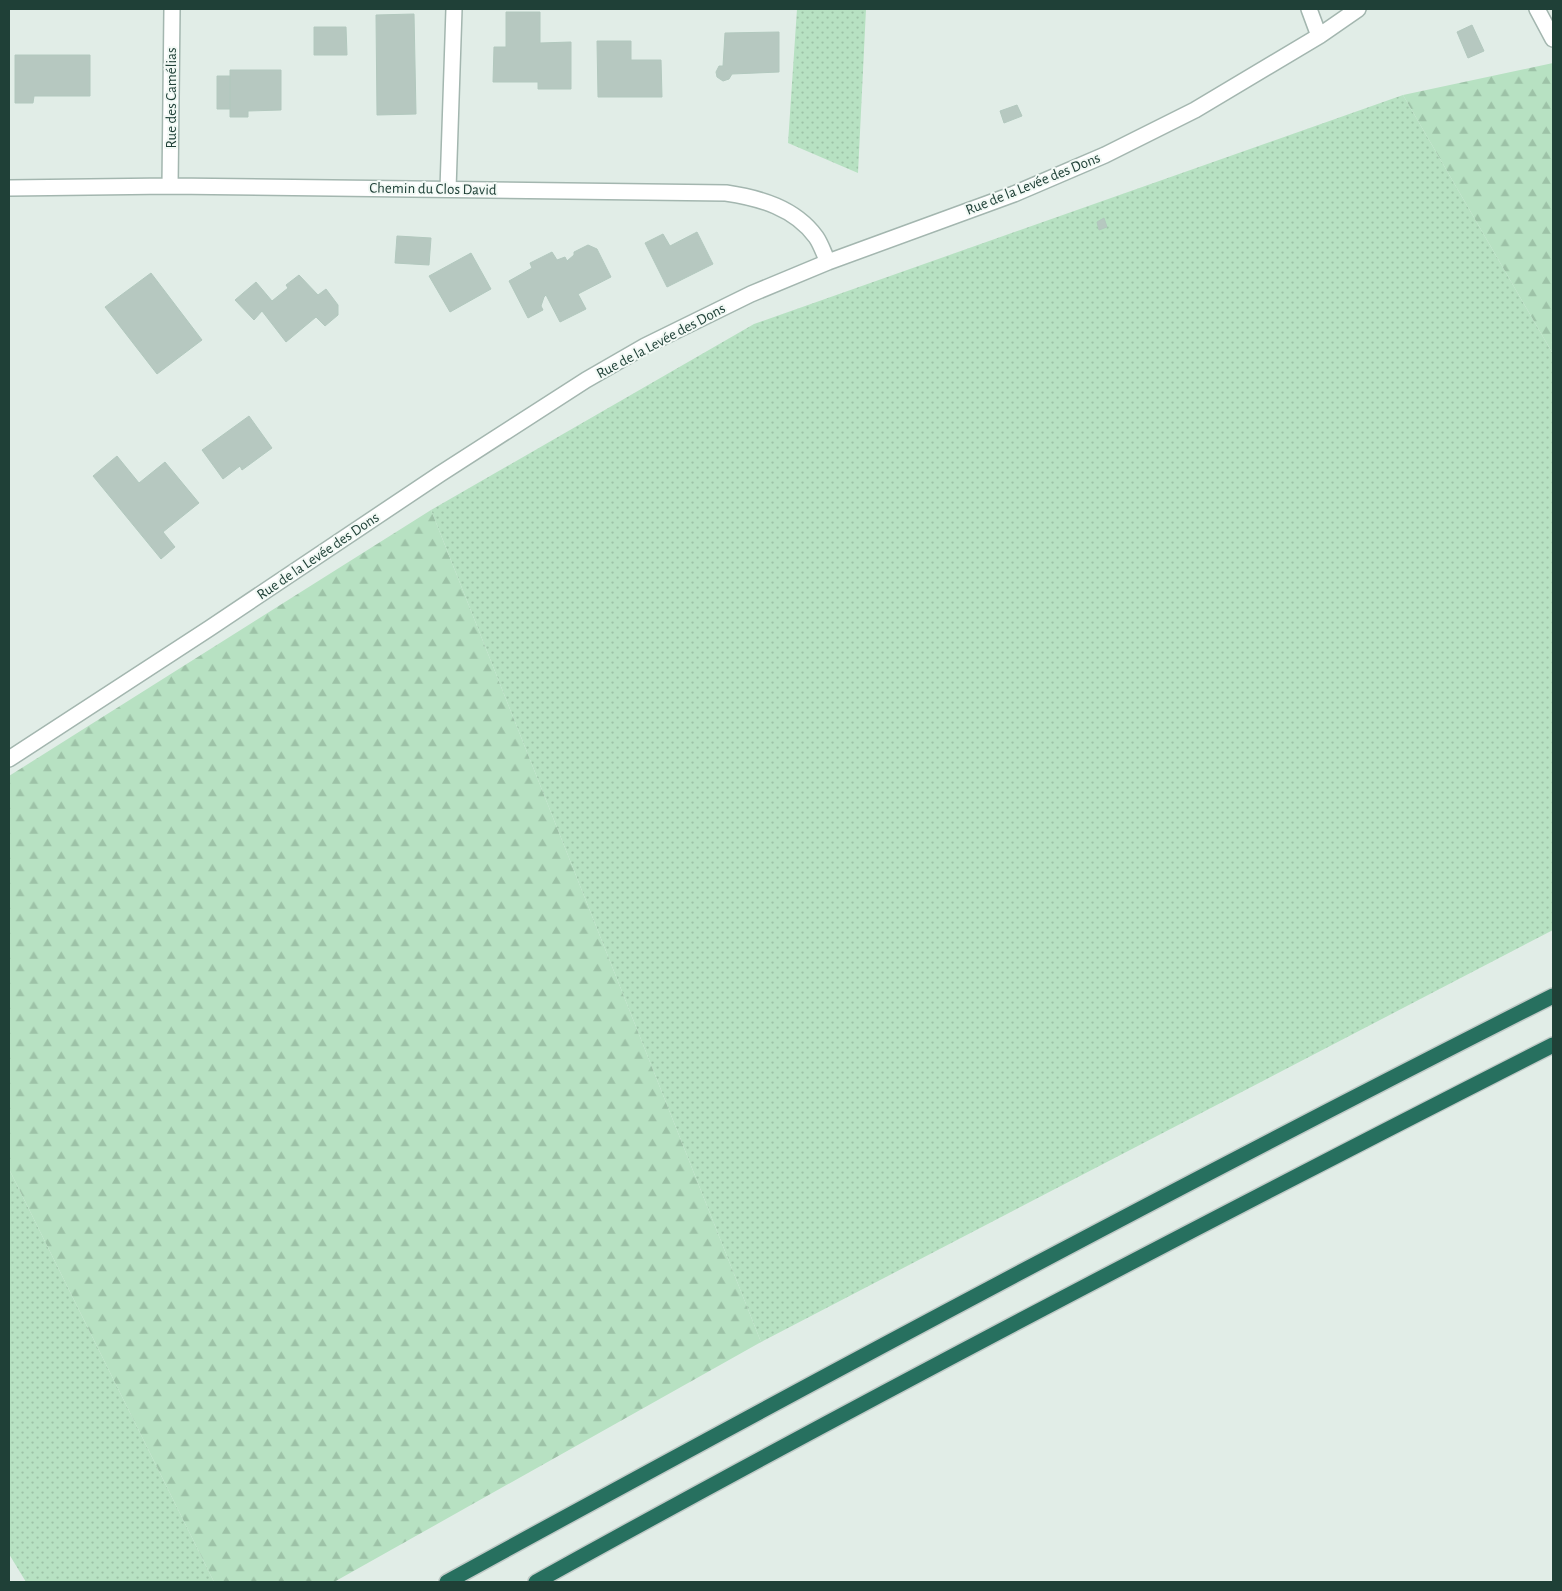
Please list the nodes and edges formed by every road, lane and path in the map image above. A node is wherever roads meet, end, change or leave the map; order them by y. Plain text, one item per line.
1 (172, 9) edge
2 (454, 9) edge
3 (1309, 9) edge
4 (1358, 9) edge
5 (1537, 9) edge
6 (1319, 36) junction
7 (1553, 39) edge
8 (170, 186) junction
9 (9, 188) edge
10 (448, 189) junction
11 (828, 262) junction
12 (9, 760) edge
13 (1553, 996) edge
14 (1553, 1045) edge
15 (447, 1582) edge
16 (536, 1582) edge

1 - 8 street, Rue des Camélias
2 - 10 street
3 - 6 street
4 - 6 street, Rue de la Levée des Dons
5 - 7 street
6 - 11 street, Rue de la Levée des Dons
8 - 9 street, Chemin du Clos David
8 - 10 street, Chemin du Clos David
10 - 11 street, Chemin du Clos David
11 - 12 street, Rue de la Levée des Dons
13 - 15 highway
14 - 16 highway

